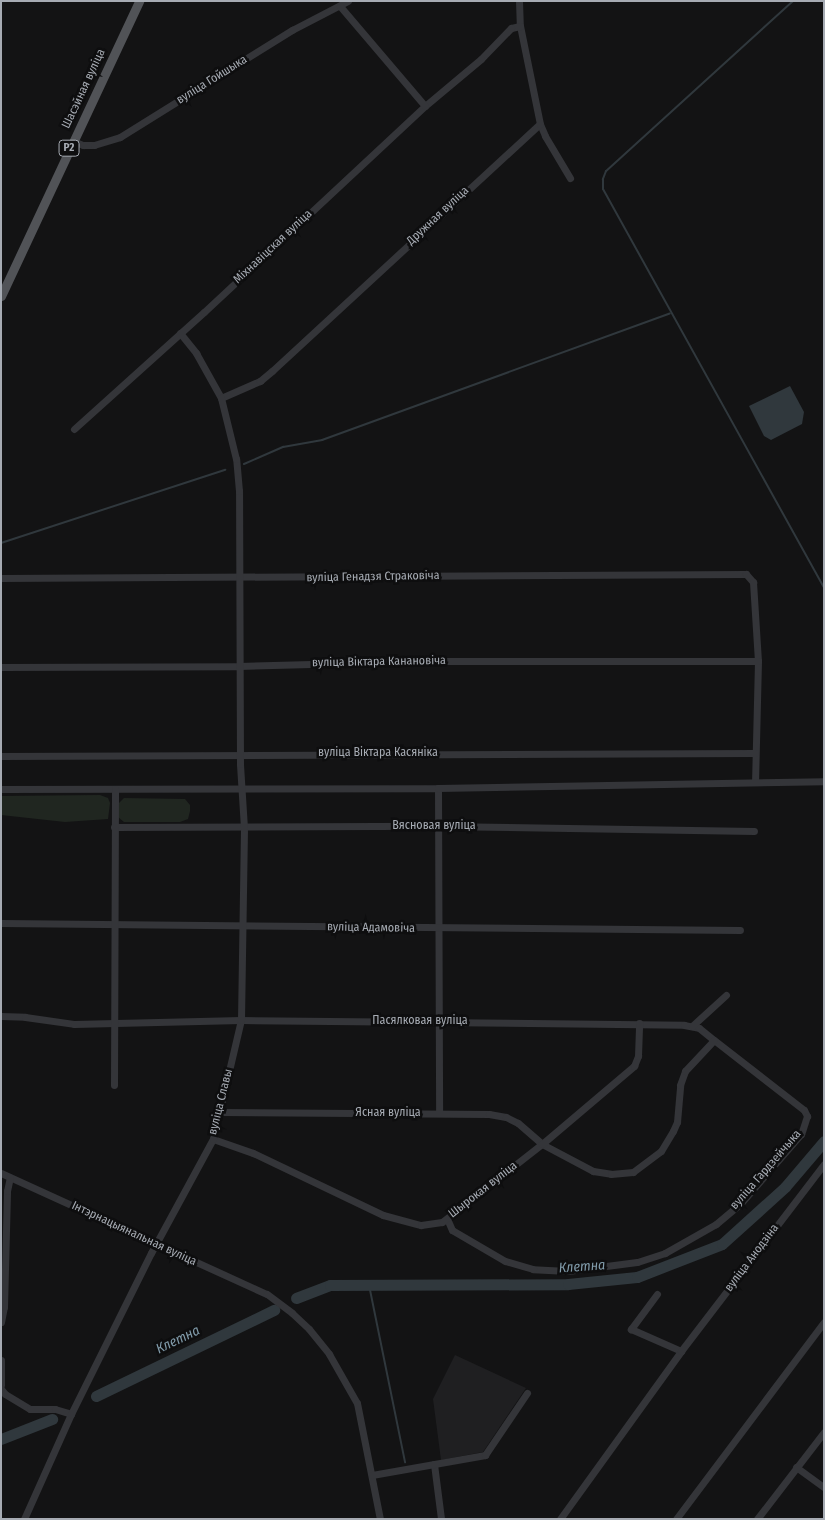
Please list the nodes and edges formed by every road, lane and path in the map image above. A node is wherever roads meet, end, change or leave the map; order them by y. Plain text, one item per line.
1 (139, 1) edge
2 (348, 1) edge
3 (519, 1) edge
4 (340, 6) junction
5 (520, 26) junction
6 (425, 106) junction
7 (540, 124) junction
8 (73, 141) junction
9 (570, 178) dead end
10 (1, 296) edge
11 (180, 333) junction
12 (221, 398) junction
13 (74, 429) dead end
14 (1, 578) edge
15 (240, 578) junction
16 (758, 662) junction
17 (1, 666) edge
18 (239, 666) junction
19 (240, 753) junction
20 (755, 753) junction
21 (1, 756) edge
22 (824, 781) edge
23 (755, 782) junction
24 (1, 788) edge
25 (438, 788) junction
26 (115, 789) junction
27 (243, 789) junction
28 (438, 826) junction
29 (114, 827) junction
30 (244, 828) junction
31 (754, 831) dead end
32 (1, 923) edge
33 (114, 925) junction
34 (242, 926) junction
35 (439, 929) junction
36 (740, 930) dead end
37 (726, 995) dead end
38 (1, 1016) edge
39 (241, 1020) junction
40 (440, 1021) junction
41 (113, 1022) junction
42 (639, 1023) junction
43 (692, 1026) junction
44 (714, 1040) junction
45 (114, 1085) dead end
46 (220, 1112) junction
47 (439, 1113) junction
48 (807, 1116) joint
49 (213, 1139) junction
50 (544, 1145) junction
51 (824, 1164) edge
52 (1, 1173) edge
53 (10, 1177) junction
54 (447, 1219) junction
55 (156, 1243) junction
56 (657, 1294) dead end
57 (1, 1322) edge
58 (824, 1322) edge
59 (681, 1352) junction
60 (1, 1360) edge
61 (1, 1387) edge
62 (527, 1393) dead end
63 (71, 1414) junction
64 (822, 1435) edge
65 (434, 1464) junction
66 (796, 1467) junction
67 (372, 1475) junction
68 (824, 1487) edge
69 (24, 1519) edge
70 (380, 1519) edge
71 (441, 1519) edge
72 (560, 1519) edge
73 (676, 1519) edge
74 (757, 1519) edge

1 - 8 main road, Шасэйная вуліца / Р2
2 - 4 street, вуліца Гойшыка
3 - 5 street
4 - 6 street
4 - 8 street, вуліца Гойшыка
5 - 6 street
5 - 7 street
6 - 11 street, Міхнавіцская вуліца
7 - 9 street
7 - 12 street, Дружная вуліца
8 - 10 main road, Шасэйная вуліца / Р2
11 - 12 street
11 - 13 street, Міхнавіцская вуліца
12 - 15 street, вуліца Славы
14 - 15 street, вуліца Генадзя Страковіча
15 - 16 street, вуліца Генадзя Страковіча
15 - 18 street, вуліца Славы
16 - 18 street, вуліца Віктара Канановіча
16 - 20 street
17 - 18 street, вуліца Віктара Канановіча
18 - 19 street, вуліца Славы
19 - 20 street, вуліца Віктара Касяніка
19 - 21 street, вуліца Віктара Касяніка
19 - 27 street, вуліца Славы
20 - 23 street
22 - 23 street
23 - 25 street
24 - 26 street
25 - 27 street
25 - 28 street
26 - 27 street
26 - 29 street
27 - 30 street, вуліца Славы
28 - 30 street, Вясновая вуліца
28 - 31 street, Вясновая вуліца
28 - 35 street
29 - 30 street, Вясновая вуліца
29 - 33 street
30 - 34 street, вуліца Славы
32 - 33 street, вуліца Адамовіча
33 - 34 street, вуліца Адамовіча
33 - 41 street
34 - 35 street, вуліца Адамовіча
34 - 39 street, вуліца Славы
35 - 36 street, вуліца Адамовіча
35 - 40 street
37 - 43 street
38 - 41 street, Пасялковая вуліца
39 - 40 street, Пасялковая вуліца
39 - 41 street, Пасялковая вуліца
39 - 46 street, вуліца Славы
40 - 42 street, Пасялковая вуліца
40 - 47 street
41 - 45 street
42 - 43 street, Пасялковая вуліца
42 - 50 street, Шырокая вуліца
43 - 44 street, Пасялковая вуліца
44 - 48 street, Пасялковая вуліца
44 - 50 street
46 - 47 street, Ясная вуліца
46 - 49 street, вуліца Славы
47 - 50 street, Ясная вуліца
48 - 54 street, вуліца Гардзейчыка
49 - 54 street, Шырокая вуліца
49 - 55 street, вуліца Славы
50 - 54 street, Шырокая вуліца
51 - 59 street, вуліца Анодзіна
52 - 53 street, Інтэрнацыянальная вуліца
53 - 55 street, Інтэрнацыянальная вуліца
53 - 57 street
55 - 63 street, вуліца Славы
55 - 67 street, Інтэрнацыянальная вуліца
56 - 59 street
58 - 73 street
59 - 72 street, вуліца Анодзіна
60 - 61 street
61 - 63 street
62 - 65 street
63 - 69 street, вуліца Славы
64 - 66 street
65 - 67 street
65 - 71 street
66 - 68 street
66 - 74 street
67 - 70 street, Інтэрнацыянальная вуліца

